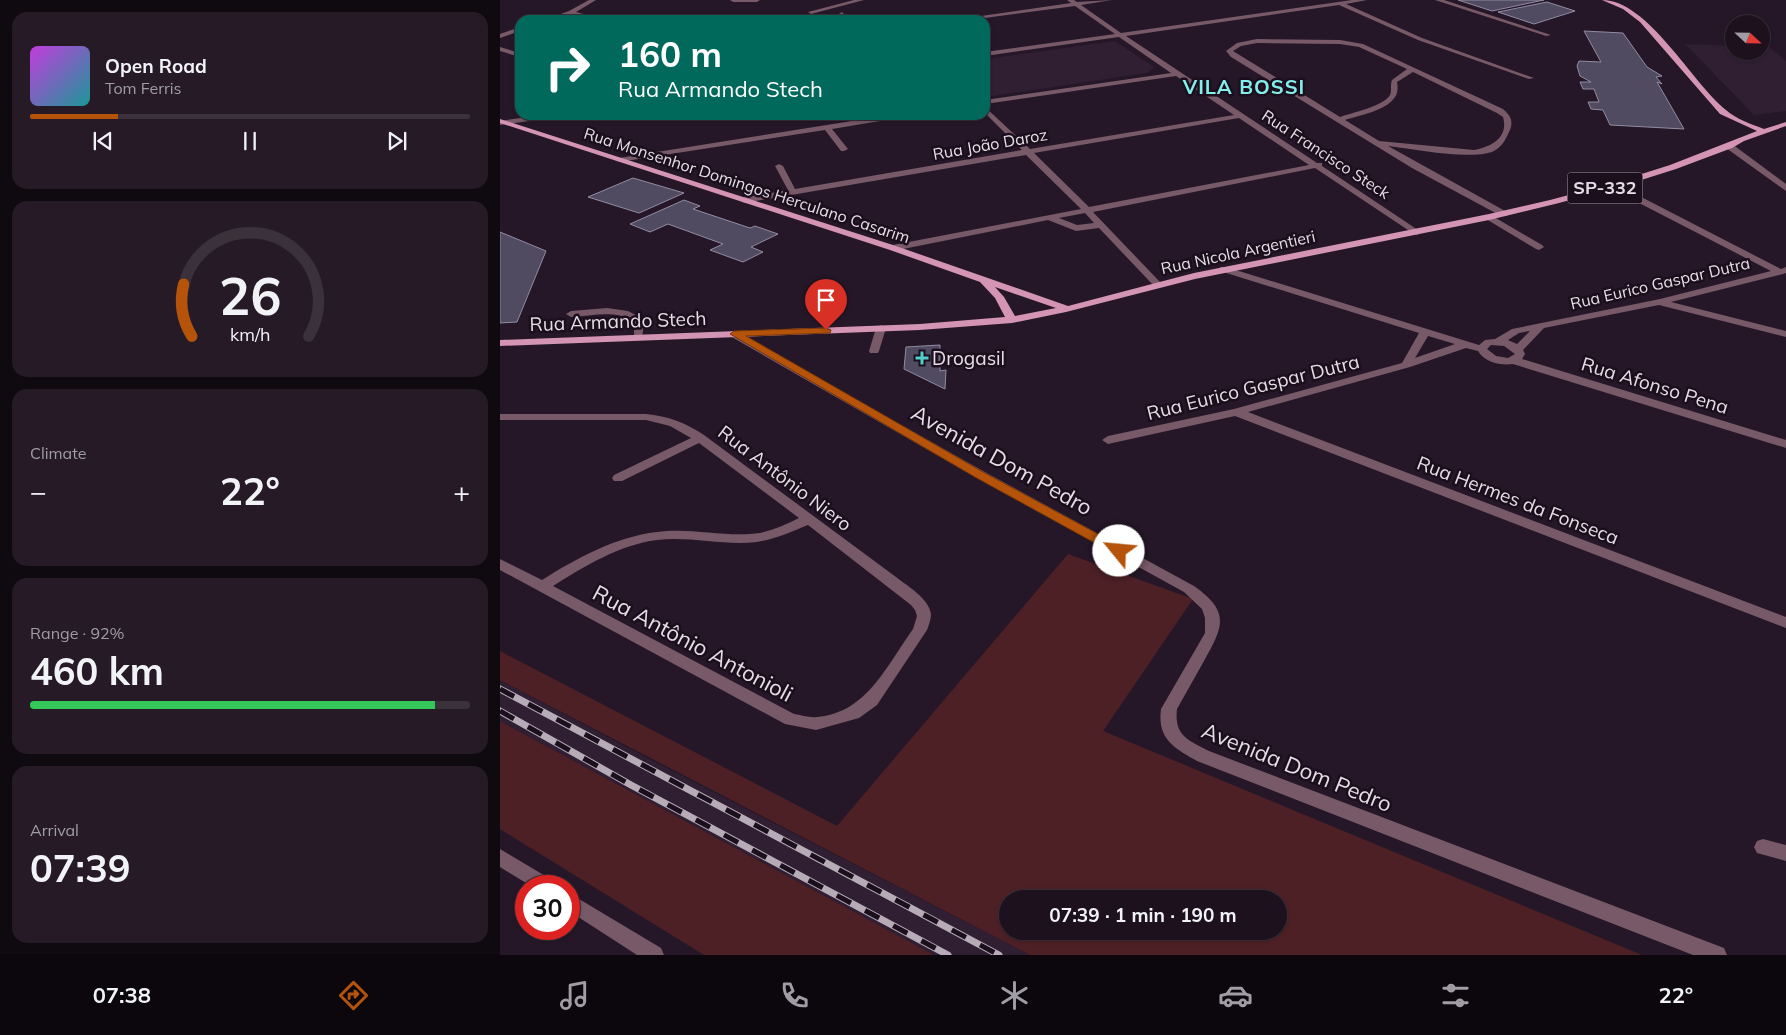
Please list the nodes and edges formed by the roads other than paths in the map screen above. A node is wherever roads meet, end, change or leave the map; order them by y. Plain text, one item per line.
1 (593, 0) edge
2 (733, 0) edge
3 (756, 0) edge
4 (862, 0) edge
5 (1109, 0) edge
6 (1364, 0) edge
7 (1438, 0) edge
8 (1605, 0) edge
9 (1073, 2) edge
10 (849, 3) junction
11 (1341, 4) junction
12 (571, 12) junction
13 (811, 12) junction
14 (562, 15) edge
15 (583, 15) edge
16 (809, 15) edge
17 (838, 15) edge
18 (844, 15) edge
19 (988, 15) edge
20 (515, 31) edge
21 (1123, 35) junction
22 (1548, 35) dead end
23 (500, 36) edge
24 (500, 49) edge
25 (990, 53) edge
26 (515, 54) edge
27 (1413, 69) junction
28 (1177, 74) junction
29 (1532, 78) dead end
30 (990, 101) edge
31 (1718, 105) junction
32 (990, 114) edge
33 (1240, 116) junction
34 (517, 120) edge
35 (850, 120) edge
36 (872, 120) edge
37 (1339, 120) junction
38 (501, 122) edge
39 (852, 123) junction
40 (1782, 124) edge
41 (826, 127) junction
42 (1762, 131) junction
43 (1378, 143) junction
44 (1729, 146) junction
45 (844, 149) dead end
46 (1029, 152) junction
47 (619, 160) junction
48 (1319, 165) junction
49 (779, 166) dead end
50 (1613, 186) junction
51 (1786, 188) edge
52 (793, 192) junction
53 (744, 200) junction
54 (1088, 211) junction
55 (1504, 214) junction
56 (1050, 218) junction
57 (1489, 218) junction
58 (1100, 225) junction
59 (1417, 232) junction
60 (1539, 247) dead end
61 (894, 248) junction
62 (1223, 270) junction
63 (1783, 271) edge
64 (983, 280) junction
65 (1157, 284) junction
66 (1660, 302) junction
67 (1066, 309) junction
68 (572, 314) dead end
69 (1012, 320) junction
70 (1540, 326) junction
71 (881, 328) junction
72 (1425, 331) junction
73 (734, 334) junction
74 (1786, 334) edge
75 (638, 338) junction
76 (1497, 342) junction
77 (500, 343) edge
78 (1466, 344) junction
79 (1482, 349) junction
80 (874, 351) dead end
81 (1516, 355) junction
82 (1406, 365) junction
83 (1236, 412) junction
84 (500, 417) edge
85 (700, 438) junction
86 (1108, 440) dead end
87 (1786, 444) edge
88 (618, 478) dead end
89 (809, 519) junction
90 (500, 564) edge
91 (542, 587) junction
92 (1786, 623) edge
93 (871, 702) joint
94 (1763, 847) dead end
95 (1786, 854) edge
96 (500, 857) edge
97 (529, 875) edge
98 (580, 908) edge
99 (654, 955) edge
100 (1717, 955) edge

1 - 12 street
2 - 3 street
4 - 10 street
5 - 9 street
6 - 11 street
7 - 22 street
8 - 31 main road
9 - 19 street
9 - 21 street, Rua Francisco Steck
10 - 13 street
10 - 18 street
11 - 21 street
11 - 29 street
12 - 14 street
12 - 15 street
13 - 16 street
13 - 17 street
20 - 23 street
21 - 25 street
21 - 28 street, Rua Francisco Steck
24 - 26 street
27 - 37 street
27 - 37 street
27 - 43 street
28 - 30 street
28 - 33 street, Rua Francisco Steck
31 - 40 main road
31 - 42 main road
32 - 46 street
33 - 46 street, Rua João Daroz
33 - 48 street, Rua Francisco Steck
34 - 38 street
35 - 39 street
36 - 39 street
37 - 43 street
38 - 47 main road, Rua Monsenhor Domingos Herculano Casarim
39 - 41 street
40 - 42 main road, SP-332
41 - 45 street
41 - 47 street
42 - 44 main road, SP-332
43 - 55 street
44 - 50 main road, SP-332
44 - 51 street
46 - 52 street, Rua João Daroz
46 - 54 street
47 - 53 main road, Rua Monsenhor Domingos Herculano Casarim
48 - 54 street
48 - 59 street, Rua Francisco Steck
49 - 52 street
50 - 55 main road, SP-332
50 - 63 street
52 - 53 street, Rua João Daroz
53 - 61 main road, Rua Monsenhor Domingos Herculano Casarim
54 - 56 street
54 - 58 street
55 - 57 main road, SP-332
56 - 58 street
56 - 61 street
57 - 59 main road, SP-332
57 - 60 street
58 - 65 street
59 - 62 main road, Rua Nicola Argentieri / SP-332
61 - 64 main road, Rua Monsenhor Domingos Herculano Casarim
62 - 65 main road, Rua Nicola Argentieri / SP-332
62 - 72 street
63 - 66 street, Rua Eurico Gaspar Dutra
64 - 67 main road, Rua Monsenhor Domingos Herculano Casarim
64 - 69 main road, Rua Monsenhor Domingos Herculano Casarim
65 - 67 main road, Rua Nicola Argentieri / SP-332
66 - 70 street, Rua Eurico Gaspar Dutra
66 - 74 street
67 - 69 main road, Rua Armando Stech / SP-332
68 - 75 street
69 - 71 main road, Rua Armando Stech / SP-332
70 - 76 street, Rua Eurico Gaspar Dutra
70 - 81 street
71 - 73 main road, Rua Armando Stech / SP-332
71 - 80 street
72 - 78 street
72 - 82 street
73 - 75 main road, Rua Armando Stech / SP-332
73 - 100 street, Avenida Dom Pedro
75 - 77 main road, Rua Armando Stech / SP-332
76 - 79 street, Rua Eurico Gaspar Dutra
76 - 81 street
78 - 79 street
78 - 82 street, Rua Eurico Gaspar Dutra
79 - 81 street
81 - 87 street, Rua Afonso Pena
82 - 83 street, Rua Eurico Gaspar Dutra
83 - 86 street, Rua Eurico Gaspar Dutra
83 - 92 street, Rua Hermes da Fonseca
84 - 85 street, Rua Antônio Niero
85 - 88 street
85 - 89 street, Rua Antônio Niero
89 - 91 street
89 - 93 street, Rua Antônio Niero
90 - 91 street, Rua Antônio Antonioli
91 - 93 street, Rua Antônio Antonioli
94 - 95 street
96 - 97 street
98 - 99 street

